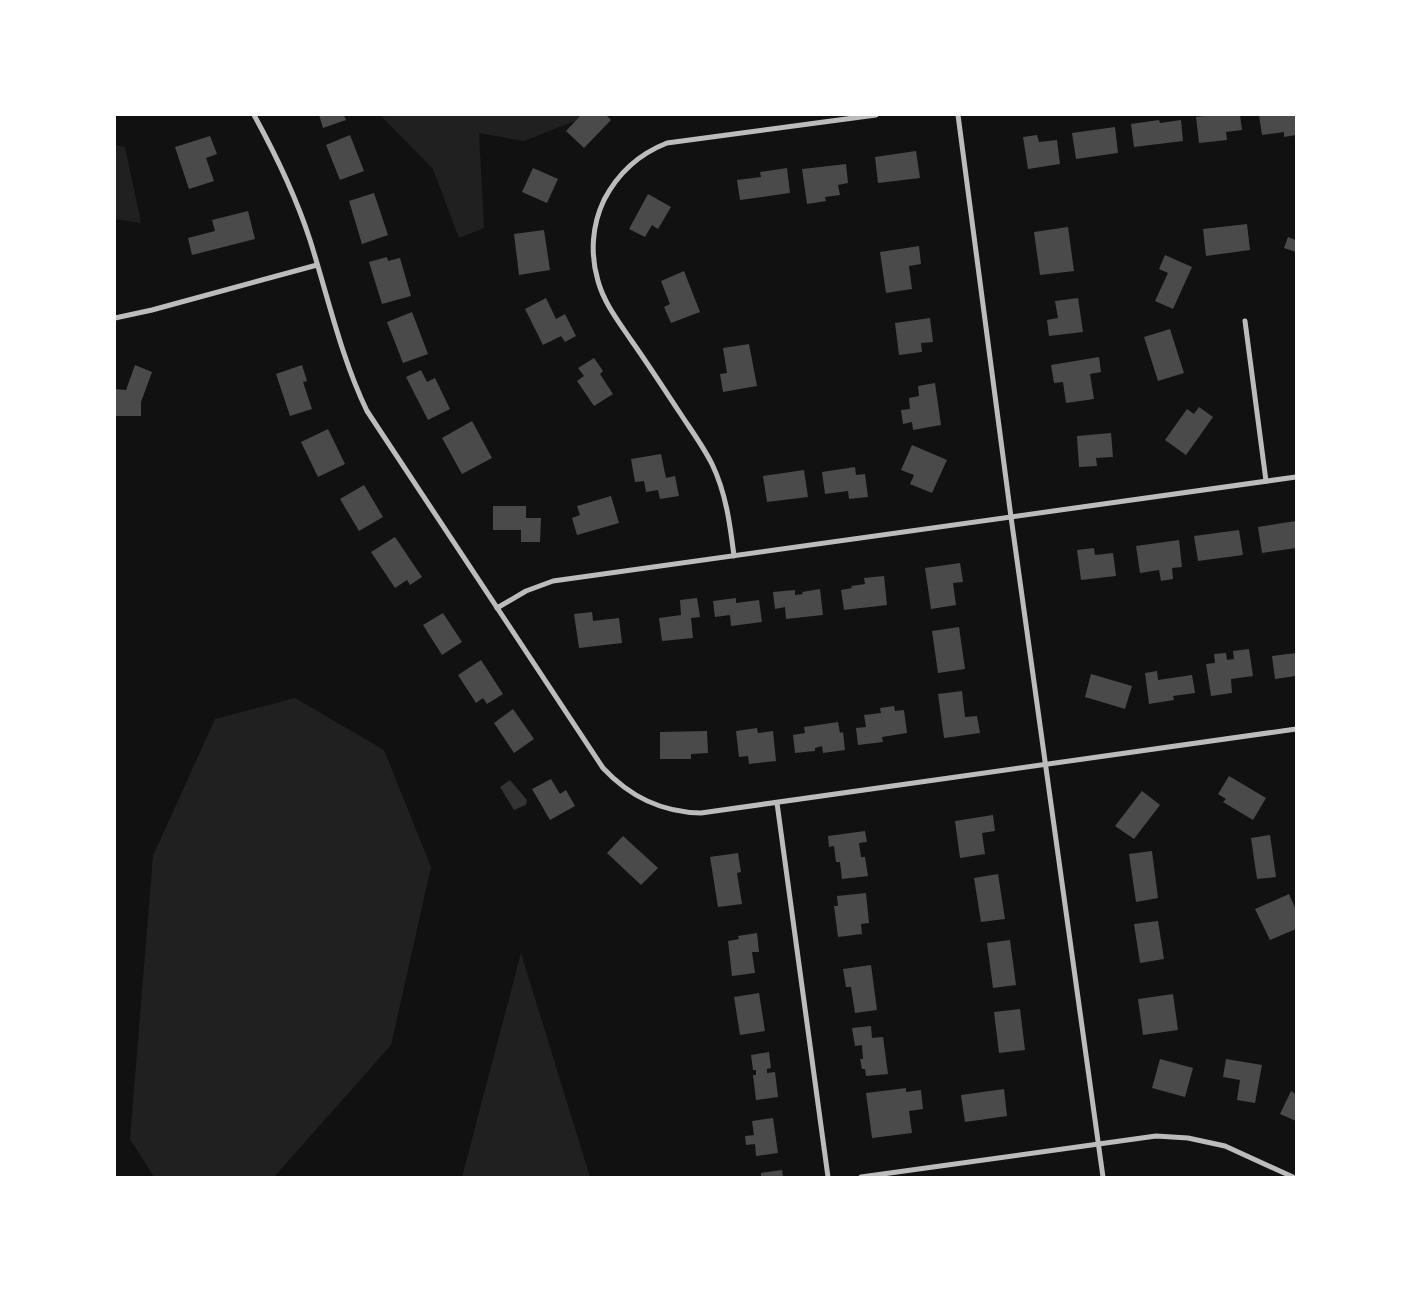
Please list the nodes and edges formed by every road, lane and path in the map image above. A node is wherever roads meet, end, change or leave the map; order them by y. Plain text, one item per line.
1 (254, 115) edge
2 (876, 115) edge
3 (958, 115) edge
4 (317, 265) junction
5 (115, 318) edge
6 (1245, 321) dead end
7 (1296, 477) edge
8 (1266, 481) junction
9 (1011, 517) junction
10 (734, 556) junction
11 (497, 608) junction
12 (1296, 729) edge
13 (1046, 764) junction
14 (777, 803) junction
15 (1099, 1143) junction
16 (828, 1177) edge
17 (861, 1177) edge
18 (1103, 1177) edge
19 (1293, 1177) edge

1 - 4 street
2 - 10 street
3 - 9 street
4 - 5 street
4 - 11 street
6 - 8 street
7 - 8 street
8 - 9 street
9 - 10 street
9 - 13 street
10 - 11 street
11 - 14 street
12 - 13 street
13 - 14 street
13 - 15 street
14 - 16 street
15 - 17 street
15 - 18 street
15 - 19 street

